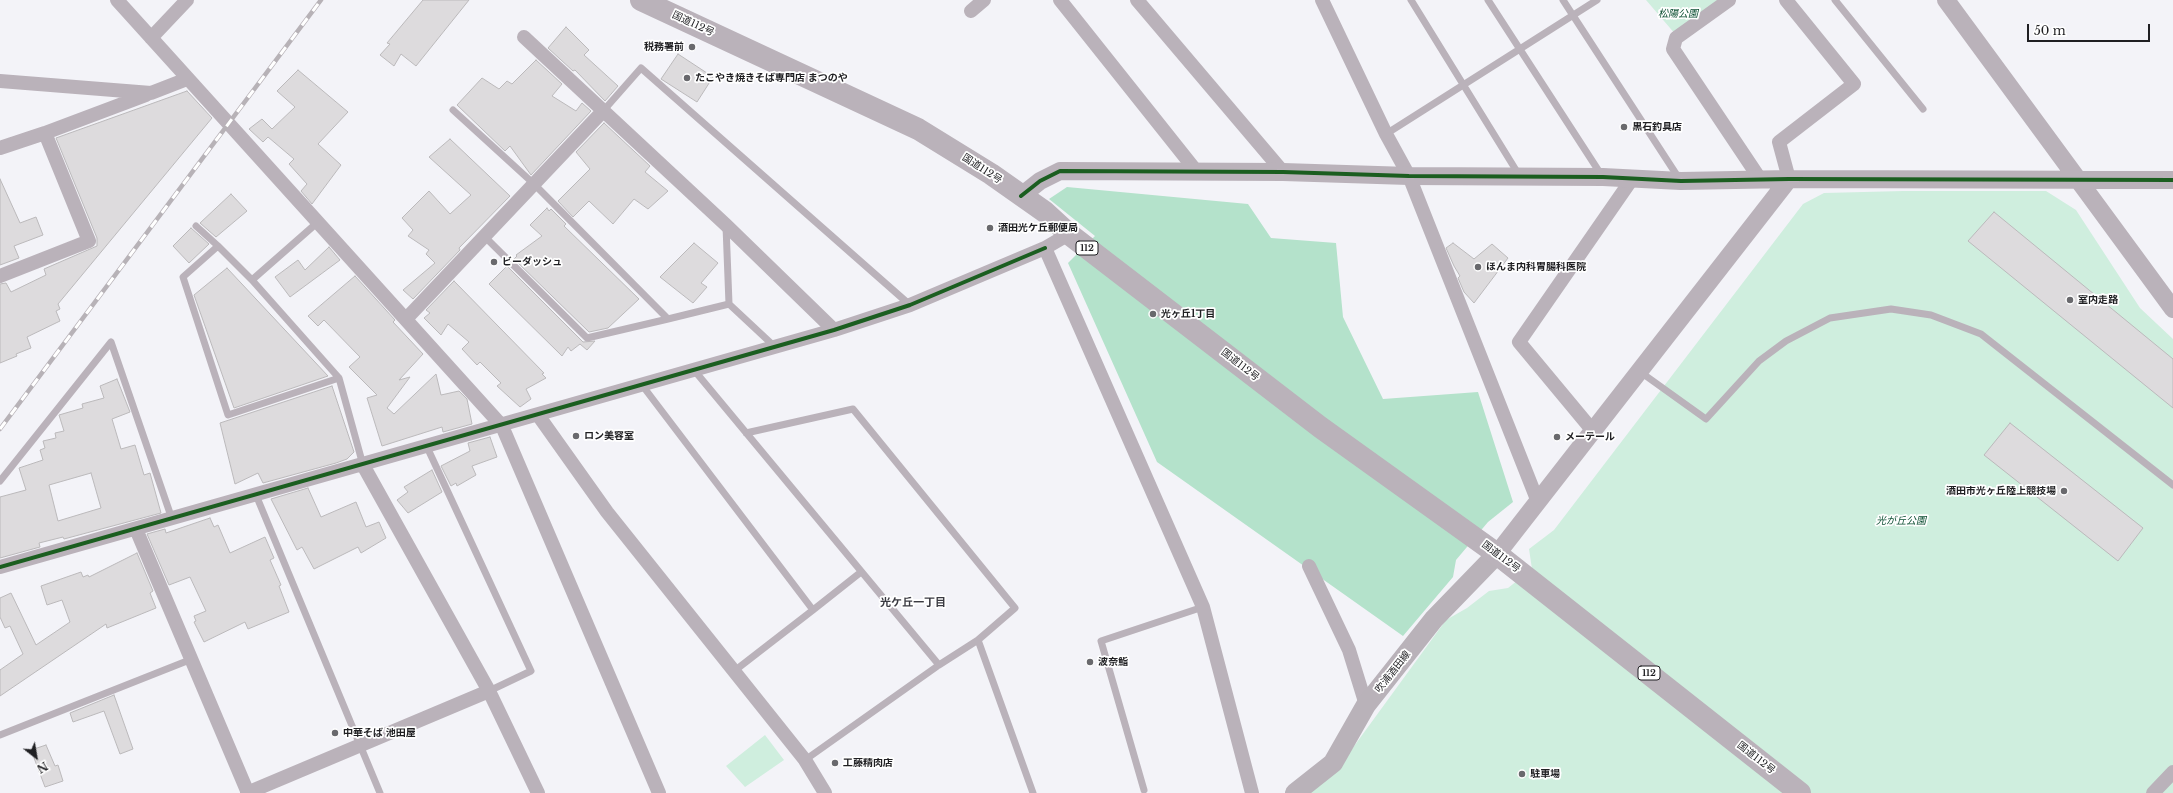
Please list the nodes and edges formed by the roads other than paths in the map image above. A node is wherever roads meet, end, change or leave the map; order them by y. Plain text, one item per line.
1 (117, 0) edge
2 (187, 0) edge
3 (641, 0) edge
4 (984, 0) edge
5 (1060, 0) edge
6 (1137, 0) edge
7 (1322, 0) edge
8 (1411, 0) edge
9 (1488, 0) edge
10 (1563, 0) edge
11 (1597, 0) edge
12 (1728, 0) edge
13 (1786, 0) edge
14 (1835, 0) edge
15 (1946, 0) edge
16 (971, 11) dead end
17 (1573, 15) junction
18 (524, 37) dead end
19 (151, 38) junction
20 (1519, 48) junction
21 (187, 79) junction
22 (0, 81) edge
23 (1465, 85) junction
24 (151, 93) junction
25 (1923, 109) dead end
26 (453, 110) dead end
27 (604, 110) junction
28 (45, 133) junction
29 (1386, 134) junction
30 (0, 148) edge
31 (1196, 172) junction
32 (1283, 172) junction
33 (1409, 176) junction
34 (1520, 177) junction
35 (1603, 177) junction
36 (1632, 179) junction
37 (1760, 179) junction
38 (1789, 179) junction
39 (2078, 180) junction
40 (2173, 180) edge
41 (1681, 181) junction
42 (534, 184) junction
43 (1021, 196) junction
44 (318, 222) junction
45 (726, 225) junction
46 (196, 226) dead end
47 (1069, 234) junction
48 (484, 236) junction
49 (218, 246) junction
50 (1045, 248) junction
51 (0, 276) edge
52 (252, 280) junction
53 (729, 304) junction
54 (910, 305) junction
55 (2173, 308) edge
56 (406, 319) junction
57 (668, 319) junction
58 (834, 330) junction
59 (774, 346) junction
60 (694, 370) junction
61 (1639, 371) junction
62 (339, 378) junction
63 (642, 384) junction
64 (538, 415) junction
65 (502, 426) junction
66 (1593, 431) junction
67 (746, 433) junction
68 (427, 447) junction
69 (363, 465) junction
70 (0, 481) edge
71 (2173, 485) edge
72 (256, 495) junction
73 (1538, 502) junction
74 (172, 519) junction
75 (136, 529) junction
76 (1497, 554) junction
77 (1310, 566) dead end
78 (0, 567) edge
79 (861, 572) junction
80 (1203, 607) junction
81 (813, 610) junction
82 (978, 640) junction
83 (192, 659) junction
84 (939, 665) junction
85 (733, 672) junction
86 (489, 691) junction
87 (1366, 705) junction
88 (0, 735) edge
89 (360, 746) junction
90 (805, 760) junction
91 (2173, 772) edge
92 (1144, 790) dead end
93 (248, 793) edge
94 (380, 793) edge
95 (538, 793) edge
96 (659, 793) edge
97 (825, 793) edge
98 (1033, 793) edge
99 (1252, 793) edge
100 (1295, 793) edge
101 (1800, 793) edge
102 (2153, 793) edge

1 - 19 street
2 - 19 street
3 - 43 highway, 国道112号 / 112
4 - 16 street
5 - 31 street
6 - 32 street
7 - 29 street
8 - 23 lane
9 - 20 lane
10 - 17 lane
11 - 17 lane
12 - 37 street
13 - 38 street
14 - 25 lane
15 - 39 street
17 - 20 lane
17 - 41 lane
18 - 27 street
19 - 21 street
20 - 23 lane
20 - 35 lane
21 - 24 street
21 - 44 street
22 - 24 street
23 - 29 lane
23 - 34 lane
24 - 28 street
26 - 42 lane
27 - 42 street
27 - 45 street
27 - 54 lane
28 - 30 street
28 - 51 street
29 - 33 street
31 - 32 street
31 - 43 street
32 - 33 street
33 - 34 street
33 - 73 street
34 - 35 street
35 - 36 street
36 - 41 street
36 - 66 street
37 - 38 street
37 - 41 street
38 - 39 street
38 - 61 street
39 - 40 street
39 - 55 street
42 - 48 street
42 - 57 lane
43 - 47 highway, 国道112号 / 112
44 - 52 lane
44 - 56 street
45 - 53 lane
45 - 58 street
46 - 49 lane
47 - 50 street
47 - 76 highway, 国道112号 / 112
48 - 56 street
48 - 57 lane
49 - 52 lane
49 - 62 lane
50 - 54 street
50 - 80 street
52 - 62 lane
53 - 57 lane
53 - 59 lane
54 - 58 street
56 - 65 street
58 - 59 street
59 - 60 street
60 - 63 street
60 - 67 lane
61 - 66 street
61 - 71 lane
62 - 69 lane
63 - 64 street
63 - 81 lane
64 - 65 street
64 - 85 street
65 - 68 street
65 - 96 street
66 - 73 street
67 - 79 lane
67 - 82 lane
68 - 69 street
68 - 86 lane
69 - 72 street
69 - 86 street
70 - 74 lane
72 - 74 street
72 - 89 lane
73 - 76 street
74 - 75 street
75 - 78 street
75 - 83 street
76 - 87 main road, 吹浦酒田線
76 - 101 highway, 国道112号 / 112
77 - 87 street
79 - 81 lane
79 - 84 lane
80 - 92 lane
80 - 99 street
81 - 85 lane
82 - 84 lane
82 - 98 lane
83 - 88 lane
83 - 93 street
84 - 90 lane
85 - 90 street
86 - 89 street
86 - 95 street
87 - 100 main road, 吹浦酒田線
89 - 93 street
89 - 94 lane
90 - 97 street
91 - 102 street

